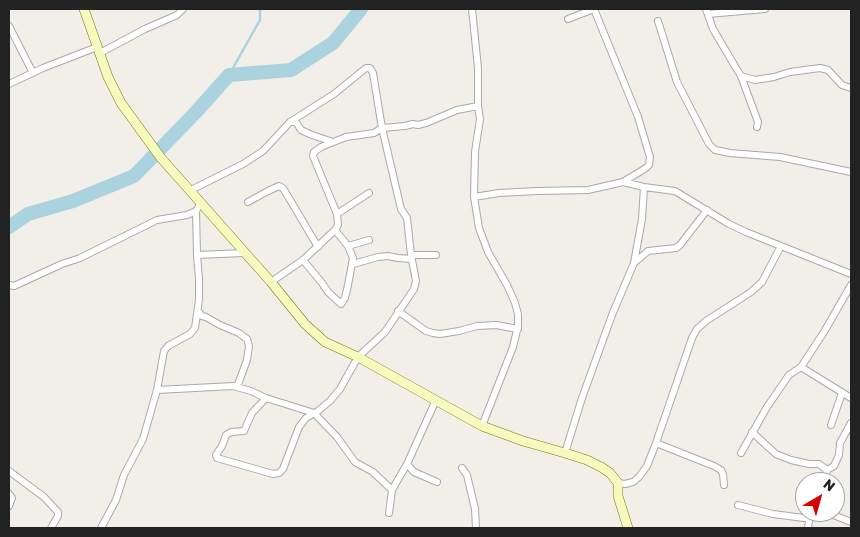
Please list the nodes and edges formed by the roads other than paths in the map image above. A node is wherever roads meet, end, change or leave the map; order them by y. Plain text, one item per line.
1 (84, 9) edge
2 (183, 9) edge
3 (472, 9) edge
4 (594, 9) edge
5 (765, 9) edge
6 (707, 11) edge
7 (568, 19) dead end
8 (658, 21) dead end
9 (9, 26) edge
10 (98, 50) junction
11 (33, 73) junction
12 (740, 76) junction
13 (9, 84) edge
14 (851, 88) edge
15 (478, 106) junction
16 (290, 122) junction
17 (756, 127) dead end
18 (382, 128) junction
19 (333, 142) junction
20 (851, 172) edge
21 (623, 182) junction
22 (644, 187) junction
23 (190, 191) junction
24 (369, 193) dead end
25 (474, 196) junction
26 (248, 202) dead end
27 (198, 207) junction
28 (707, 210) junction
29 (337, 214) junction
30 (335, 230) junction
31 (369, 240) dead end
32 (348, 246) junction
33 (781, 246) junction
34 (318, 247) junction
35 (244, 253) junction
36 (197, 255) junction
37 (436, 255) dead end
38 (411, 257) junction
39 (303, 260) junction
40 (634, 263) junction
41 (353, 264) junction
42 (851, 274) edge
43 (271, 282) junction
44 (9, 285) edge
45 (851, 285) edge
46 (198, 311) junction
47 (398, 311) junction
48 (518, 329) junction
49 (358, 358) junction
50 (801, 367) junction
51 (237, 387) junction
52 (157, 390) junction
53 (842, 393) junction
54 (266, 398) junction
55 (851, 398) edge
56 (436, 400) junction
57 (314, 414) junction
58 (851, 423) edge
59 (831, 425) dead end
60 (482, 426) junction
61 (752, 432) junction
62 (656, 443) junction
63 (565, 453) junction
64 (741, 453) dead end
65 (407, 464) junction
66 (462, 468) dead end
67 (827, 470) joint
68 (9, 471) edge
69 (437, 482) dead end
70 (618, 483) junction
71 (724, 485) dead end
72 (392, 490) junction
73 (9, 494) edge
74 (738, 505) dead end
75 (9, 506) edge
76 (389, 513) dead end
77 (795, 517) edge
78 (51, 528) edge
79 (101, 528) edge
80 (476, 528) edge
81 (628, 528) edge

1 - 10 street
2 - 10 street
3 - 15 street
4 - 7 street
4 - 21 street
5 - 6 street
6 - 12 street
8 - 20 street
9 - 11 street
10 - 11 street
10 - 23 street
11 - 13 street
12 - 14 street
12 - 17 street
15 - 18 street
15 - 25 street
16 - 18 street
16 - 19 street
16 - 23 street
18 - 19 street
18 - 38 street
19 - 29 street
21 - 22 street
21 - 25 street
22 - 28 street
22 - 40 street
23 - 27 street
24 - 29 street
25 - 48 street
26 - 34 street
27 - 35 street
27 - 36 street
27 - 44 street
28 - 33 street
28 - 40 street
29 - 30 street
30 - 32 street
30 - 34 street
31 - 32 street
32 - 41 street
33 - 42 street
33 - 62 street
34 - 39 street
35 - 36 street
35 - 43 street
36 - 46 street
37 - 38 street
38 - 41 street
38 - 47 street
39 - 41 street
39 - 43 street
40 - 63 street
43 - 49 street
45 - 50 street
46 - 51 street
46 - 52 street
47 - 48 street
47 - 49 street
48 - 60 street
49 - 56 street
49 - 57 street
50 - 53 street
50 - 61 street
51 - 52 street
51 - 54 street
52 - 79 street
53 - 55 street
53 - 59 street
54 - 57 street
54 - 57 street
56 - 60 street
56 - 65 street
57 - 72 street
58 - 67 street
60 - 63 street
61 - 64 street
61 - 67 street
62 - 70 street
62 - 71 street
63 - 70 street
65 - 69 street
65 - 72 street
66 - 80 street
68 - 78 street
70 - 81 street
72 - 76 street
73 - 75 street
74 - 77 street

